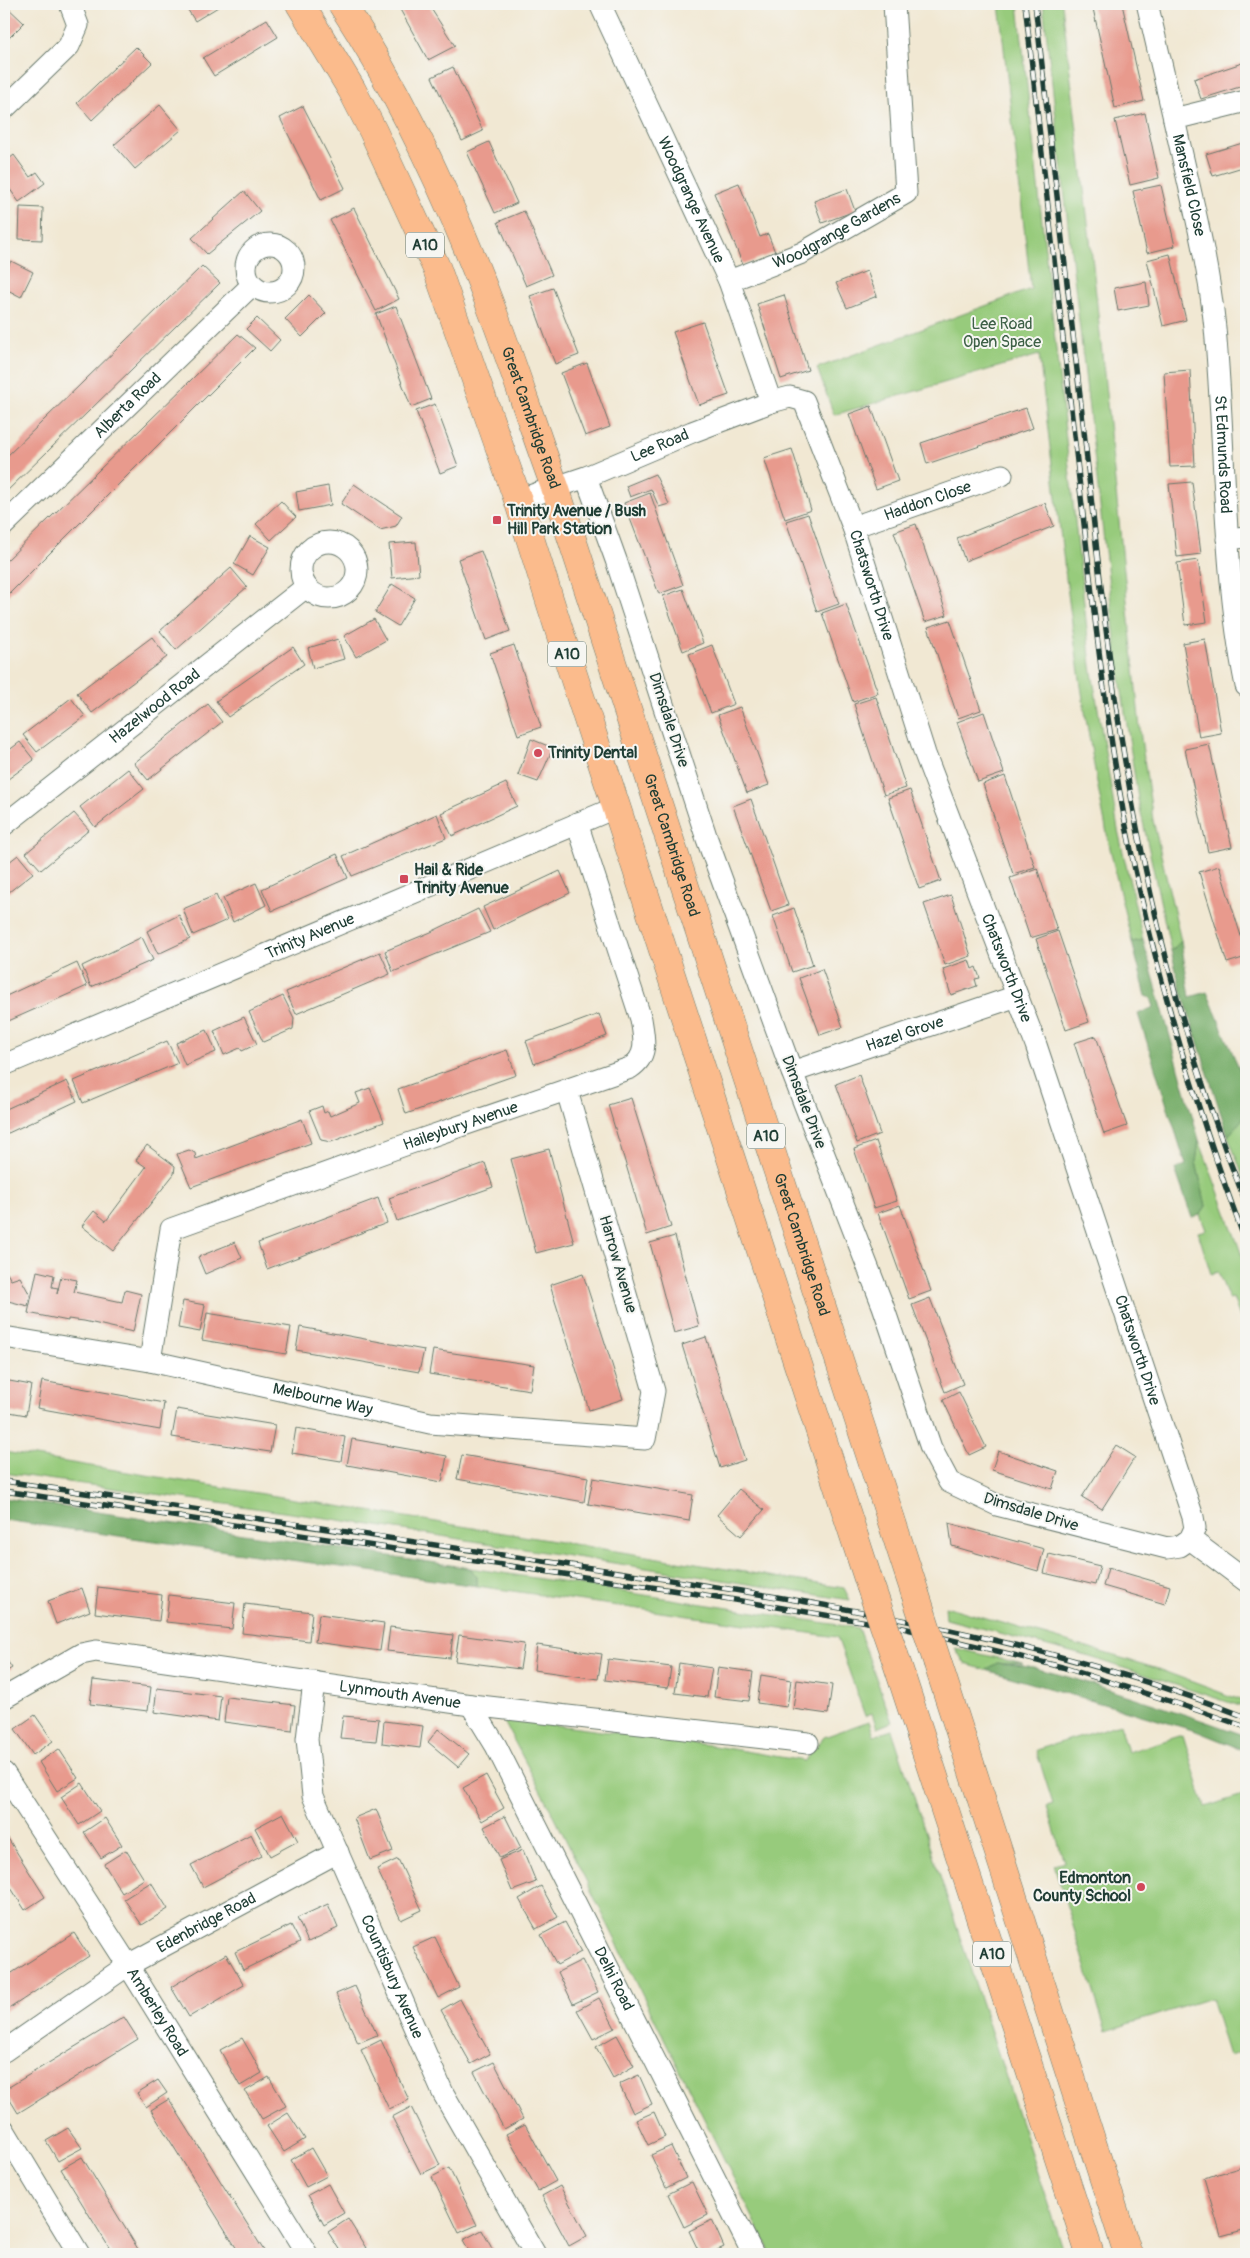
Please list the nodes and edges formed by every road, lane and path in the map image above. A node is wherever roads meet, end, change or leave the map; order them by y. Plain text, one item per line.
1 (70, 4) edge
2 (300, 4) edge
3 (342, 4) edge
4 (600, 4) edge
5 (894, 4) edge
6 (1148, 7) dead end
7 (1246, 101) edge
8 (4, 109) edge
9 (1174, 119) junction
10 (1203, 252) joint
11 (729, 281) junction
12 (252, 285) dead end
13 (804, 401) joint
14 (771, 402) junction
15 (1002, 475) dead end
16 (586, 478) junction
17 (556, 487) junction
18 (518, 500) junction
19 (4, 525) edge
20 (853, 527) junction
21 (1236, 538) edge
22 (306, 587) dead end
23 (616, 679) junction
24 (1246, 686) edge
25 (617, 807) junction
26 (577, 823) junction
27 (4, 825) edge
28 (1017, 996) junction
29 (4, 1065) edge
30 (792, 1072) junction
31 (567, 1091) junction
32 (4, 1337) edge
33 (150, 1361) junction
34 (645, 1439) joint
35 (1190, 1538) junction
36 (1246, 1581) edge
37 (314, 1682) junction
38 (4, 1698) edge
39 (471, 1705) junction
40 (808, 1743) dead end
41 (4, 1773) edge
42 (338, 1852) junction
43 (128, 1965) junction
44 (4, 2051) edge
45 (4, 2130) edge
46 (79, 2254) edge
47 (307, 2254) edge
48 (535, 2254) edge
49 (753, 2254) edge
50 (1090, 2254) edge
51 (1128, 2254) edge

1 - 8 street
2 - 18 highway, A10
3 - 17 highway, Great Cambridge Road / A10
4 - 11 street, Woodgrange Avenue
5 - 11 street, Woodgrange Gardens
6 - 9 street, Mansfield Close
7 - 9 street, Mansfield Close
9 - 10 street, Mansfield Close
10 - 21 street, St Edmunds Road
11 - 14 street, Woodgrange Avenue
12 - 19 street, Alberta Road
13 - 14 street, Lee Road
13 - 20 street, Chatsworth Drive
14 - 16 street, Lee Road
15 - 20 street, Haddon Close
16 - 17 street, Lee Road
16 - 30 street, Dimsdale Drive
17 - 18 street, Lee Road
17 - 23 highway, Great Cambridge Road / A10
18 - 25 highway, A10
20 - 28 street, Chatsworth Drive
21 - 24 street, St Edmunds Road
22 - 27 street, Hazelwood Road
23 - 25 highway, A10
23 - 51 highway, Great Cambridge Road / A10, bridge
25 - 26 street, Trinity Avenue
25 - 50 highway, A10, bridge
26 - 29 street, Trinity Avenue
26 - 31 street, Haileybury Avenue
28 - 30 street, Hazel Grove
28 - 35 street, Chatsworth Drive
30 - 35 street, Dimsdale Drive
31 - 33 street, Haileybury Avenue
31 - 34 street, Harrow Avenue
32 - 33 street, Melbourne Way
33 - 34 street, Melbourne Way
35 - 36 street
37 - 38 street, Lynmouth Avenue
37 - 39 street, Lynmouth Avenue
37 - 42 street, Countisbury Avenue
39 - 40 street, Lynmouth Avenue
39 - 49 street, Delhi Road
41 - 43 street, Amberley Road
42 - 43 street, Edenbridge Road
42 - 48 street, Countisbury Avenue
43 - 44 street, Edenbridge Road
43 - 47 street, Amberley Road
45 - 46 street

